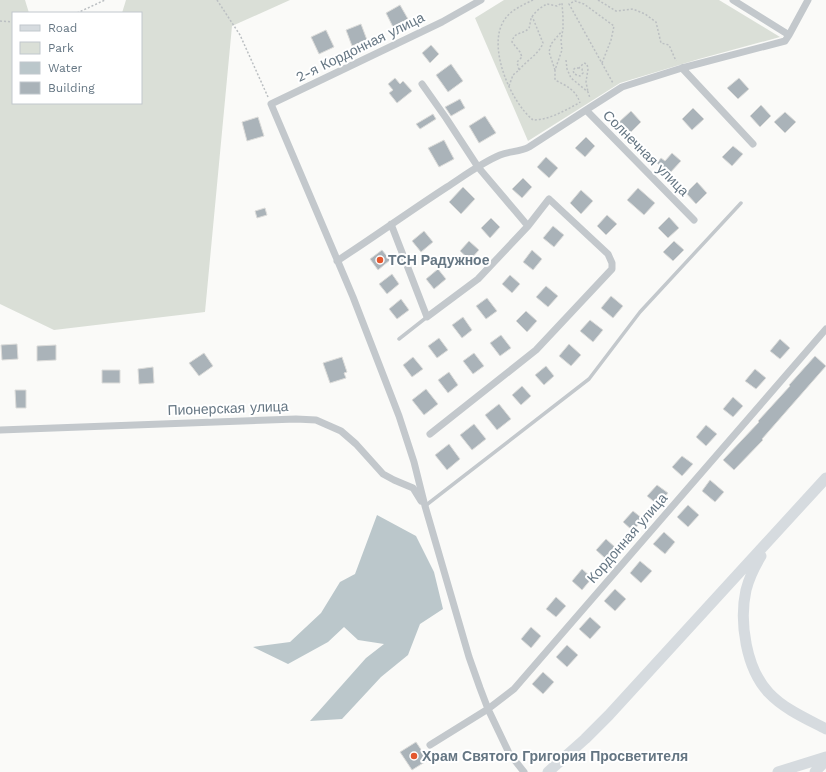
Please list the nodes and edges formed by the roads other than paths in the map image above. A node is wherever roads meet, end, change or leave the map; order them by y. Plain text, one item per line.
1 (481, 0) edge
2 (733, 0) edge
3 (808, 0) edge
4 (789, 35) junction
5 (679, 69) junction
6 (422, 84) dead end
7 (586, 110) junction
8 (752, 144) dead end
9 (478, 167) junction
10 (741, 203) dead end
11 (694, 220) dead end
12 (391, 224) junction
13 (528, 226) junction
14 (337, 261) junction
15 (427, 317) junction
16 (826, 329) edge
17 (399, 339) dead end
18 (0, 430) edge
19 (430, 434) dead end
20 (826, 478) edge
21 (425, 506) junction
22 (771, 539) junction
23 (488, 709) junction
24 (826, 729) edge
25 (430, 745) dead end
26 (826, 758) edge
27 (524, 772) edge
28 (548, 772) edge
29 (778, 772) edge
30 (815, 772) edge

1 - 14 street, 2-я Кордонная улица
2 - 4 street
3 - 4 street
4 - 5 street, Солнечная улица
5 - 7 street, Солнечная улица
5 - 8 street
6 - 9 street
7 - 9 street
7 - 11 street, Солнечная улица
9 - 12 street
9 - 13 street
10 - 21 lane
12 - 14 street
12 - 15 street
13 - 15 street
13 - 19 street
14 - 21 street
15 - 17 lane
16 - 23 street, Кордонная улица
18 - 21 street, Пионерская улица
20 - 22 main road
21 - 23 street
22 - 24 main road
22 - 28 main road
23 - 25 street, Кордонная улица
23 - 27 street
26 - 29 main road
26 - 30 main road

